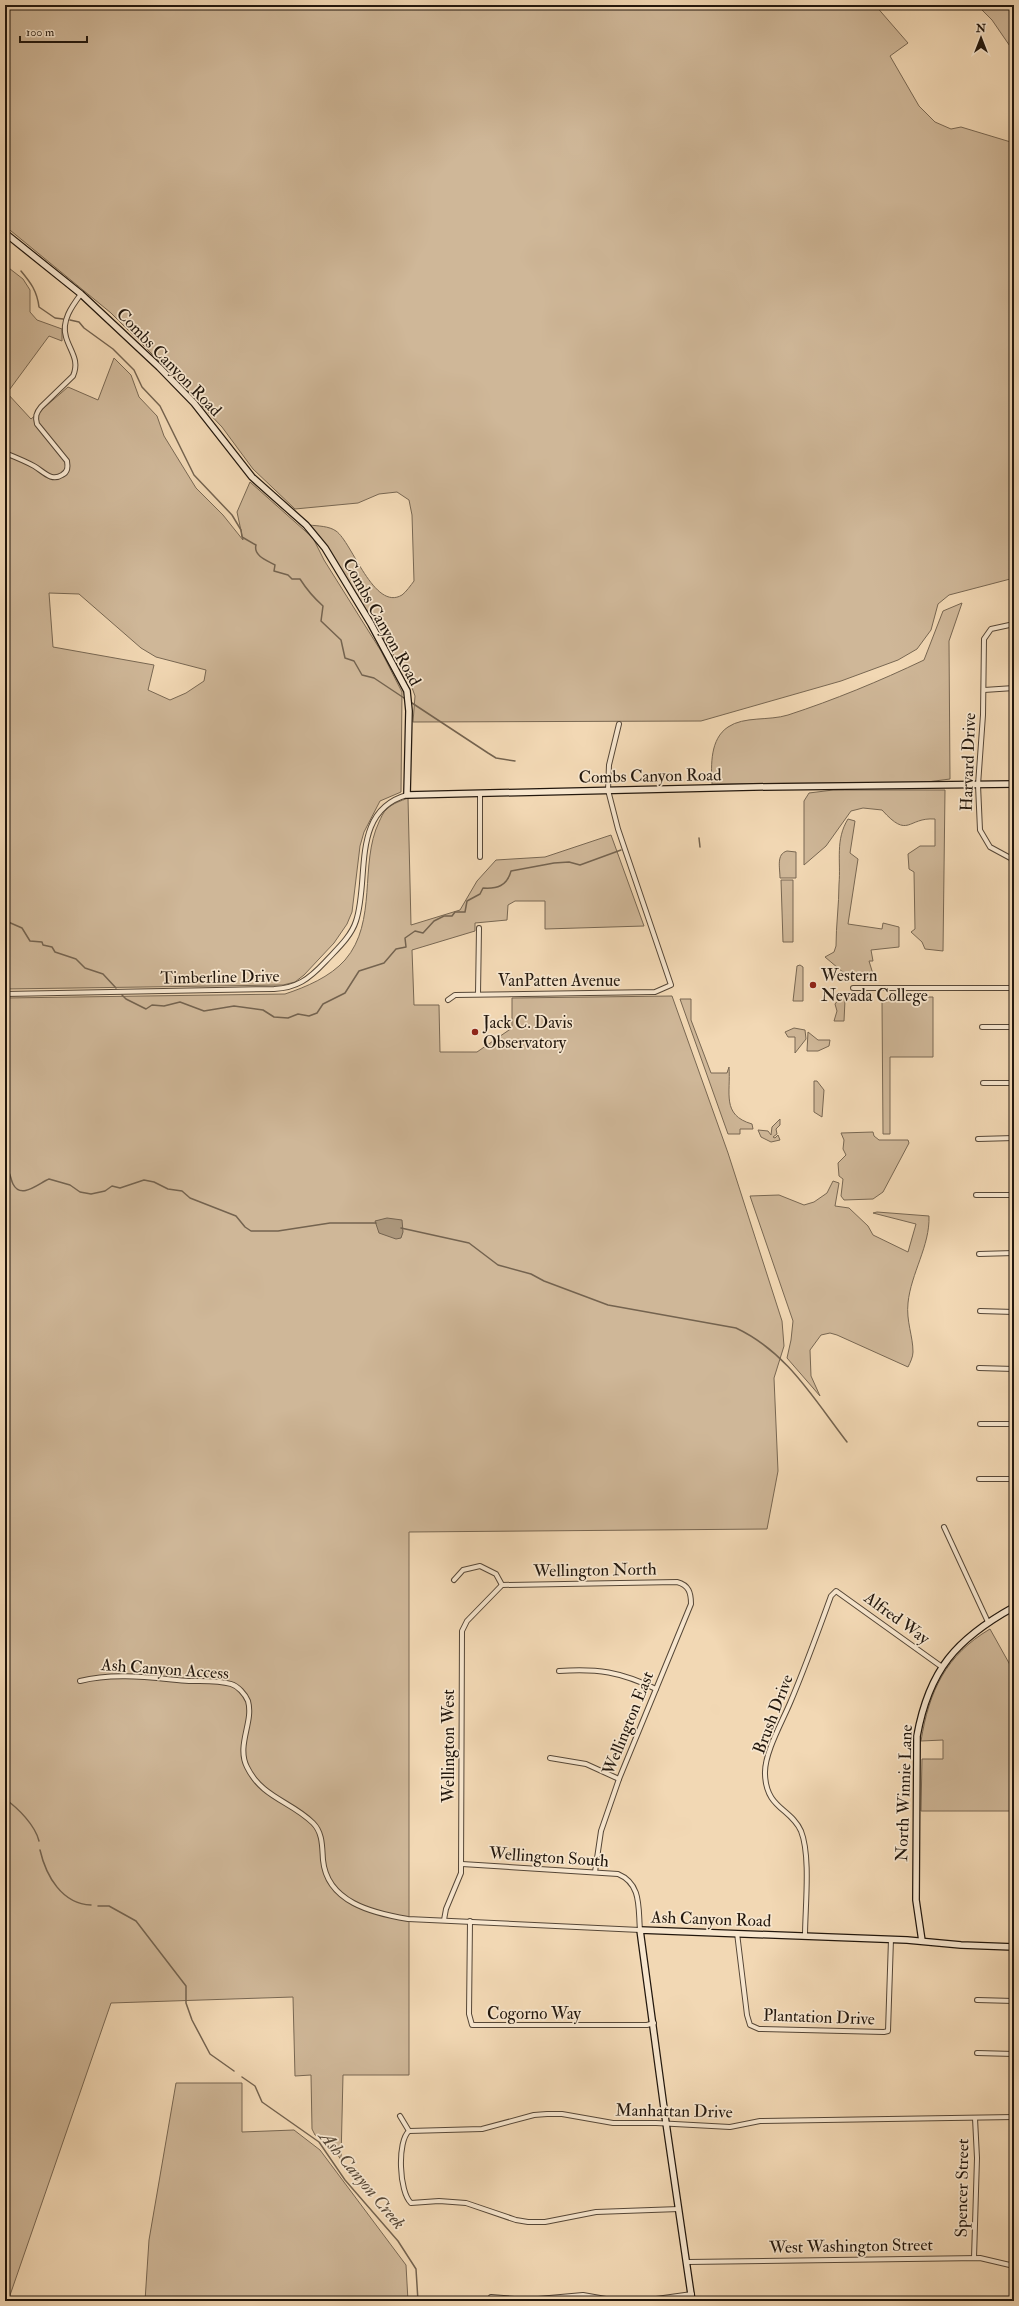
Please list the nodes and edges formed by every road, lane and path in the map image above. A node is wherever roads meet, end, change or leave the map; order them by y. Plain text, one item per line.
1 (5, 233) edge
2 (81, 294) junction
3 (5, 453) edge
4 (1014, 624) edge
5 (1014, 688) edge
6 (984, 690) junction
7 (619, 724) dead end
8 (1014, 784) edge
9 (978, 785) junction
10 (608, 790) junction
11 (480, 794) junction
12 (407, 795) junction
13 (480, 857) dead end
14 (1014, 860) edge
15 (479, 928) dead end
16 (853, 988) dead end
17 (1014, 988) edge
18 (5, 994) edge
19 (478, 994) junction
20 (448, 1000) dead end
21 (982, 1027) dead end
22 (1014, 1028) edge
23 (983, 1083) dead end
24 (1014, 1083) edge
25 (1014, 1138) edge
26 (978, 1139) dead end
27 (976, 1195) dead end
28 (1014, 1195) edge
29 (1014, 1253) edge
30 (979, 1254) dead end
31 (980, 1311) dead end
32 (1014, 1312) edge
33 (979, 1368) dead end
34 (1014, 1369) edge
35 (980, 1424) dead end
36 (1014, 1424) edge
37 (979, 1479) dead end
38 (1014, 1479) edge
39 (944, 1527) dead end
40 (454, 1580) dead end
41 (502, 1585) junction
42 (688, 1587) joint
43 (836, 1591) joint
44 (1014, 1607) edge
45 (988, 1622) junction
46 (942, 1667) junction
47 (559, 1670) dead end
48 (80, 1681) dead end
49 (656, 1689) junction
50 (550, 1758) dead end
51 (619, 1779) junction
52 (462, 1864) junction
53 (595, 1872) junction
54 (408, 1919) joint
55 (444, 1920) junction
56 (470, 1921) junction
57 (640, 1930) junction
58 (737, 1934) junction
59 (805, 1936) junction
60 (891, 1939) junction
61 (922, 1942) junction
62 (1014, 1946) edge
63 (977, 2000) dead end
64 (1014, 2001) edge
65 (654, 2024) junction
66 (977, 2053) dead end
67 (1014, 2054) edge
68 (400, 2116) dead end
69 (1014, 2117) edge
70 (975, 2118) junction
71 (666, 2123) junction
72 (409, 2131) junction
73 (679, 2209) junction
74 (974, 2258) junction
75 (687, 2262) junction
76 (1014, 2266) edge
77 (692, 2294) junction
78 (491, 2297) dead end
79 (617, 2301) edge
80 (642, 2301) edge
81 (692, 2301) edge

1 - 2 street, Combs Canyon Road
2 - 3 street
2 - 12 street, Combs Canyon Road
4 - 6 street, Harvard Drive
5 - 6 street
6 - 9 street, Harvard Drive
7 - 10 street
8 - 9 street, Combs Canyon Road
9 - 10 street, Combs Canyon Road
9 - 14 street, Harvard Drive
10 - 11 street, Combs Canyon Road
10 - 19 street, VanPatten Avenue
11 - 12 street, Combs Canyon Road
11 - 13 street
12 - 18 street, Timberline Drive
15 - 19 street
16 - 17 street
19 - 20 street, VanPatten Avenue
21 - 22 street
23 - 24 street
25 - 26 street
27 - 28 street
29 - 30 street
31 - 32 street
33 - 34 street
35 - 36 street
37 - 38 street
39 - 45 street
40 - 41 street
41 - 42 street, Wellington North
41 - 52 street, Wellington West
42 - 49 street, Wellington East
43 - 46 street, Alfred Way
43 - 59 street, Brush Drive
44 - 45 street, North Winnie Lane
45 - 46 street, North Winnie Lane
46 - 61 street, North Winnie Lane
47 - 49 street
48 - 54 street, Ash Canyon Access
49 - 51 street, Wellington East
50 - 51 street
51 - 53 street, Wellington East
52 - 53 street, Wellington South
52 - 55 street, Wellington West
53 - 57 street, Wellington South
54 - 55 street, Ash Canyon Road
55 - 56 street, Ash Canyon Road
56 - 57 street, Ash Canyon Road
56 - 65 street, Cogorno Way
57 - 58 street, Ash Canyon Road
57 - 65 street
58 - 59 street, Ash Canyon Road
58 - 60 street, Plantation Drive
59 - 60 street, Ash Canyon Road
60 - 61 street, Ash Canyon Road
61 - 62 street, Ash Canyon Road
63 - 64 street
65 - 71 street
66 - 67 street
68 - 72 street
69 - 70 street, Manhattan Drive
70 - 71 street, Manhattan Drive
70 - 74 street, Spencer Street
71 - 72 street, Manhattan Drive
71 - 73 street
72 - 73 street
73 - 75 street
74 - 75 street, West Washington Street
74 - 76 street, West Washington Street
75 - 77 street
77 - 80 street
77 - 81 street
78 - 79 street

